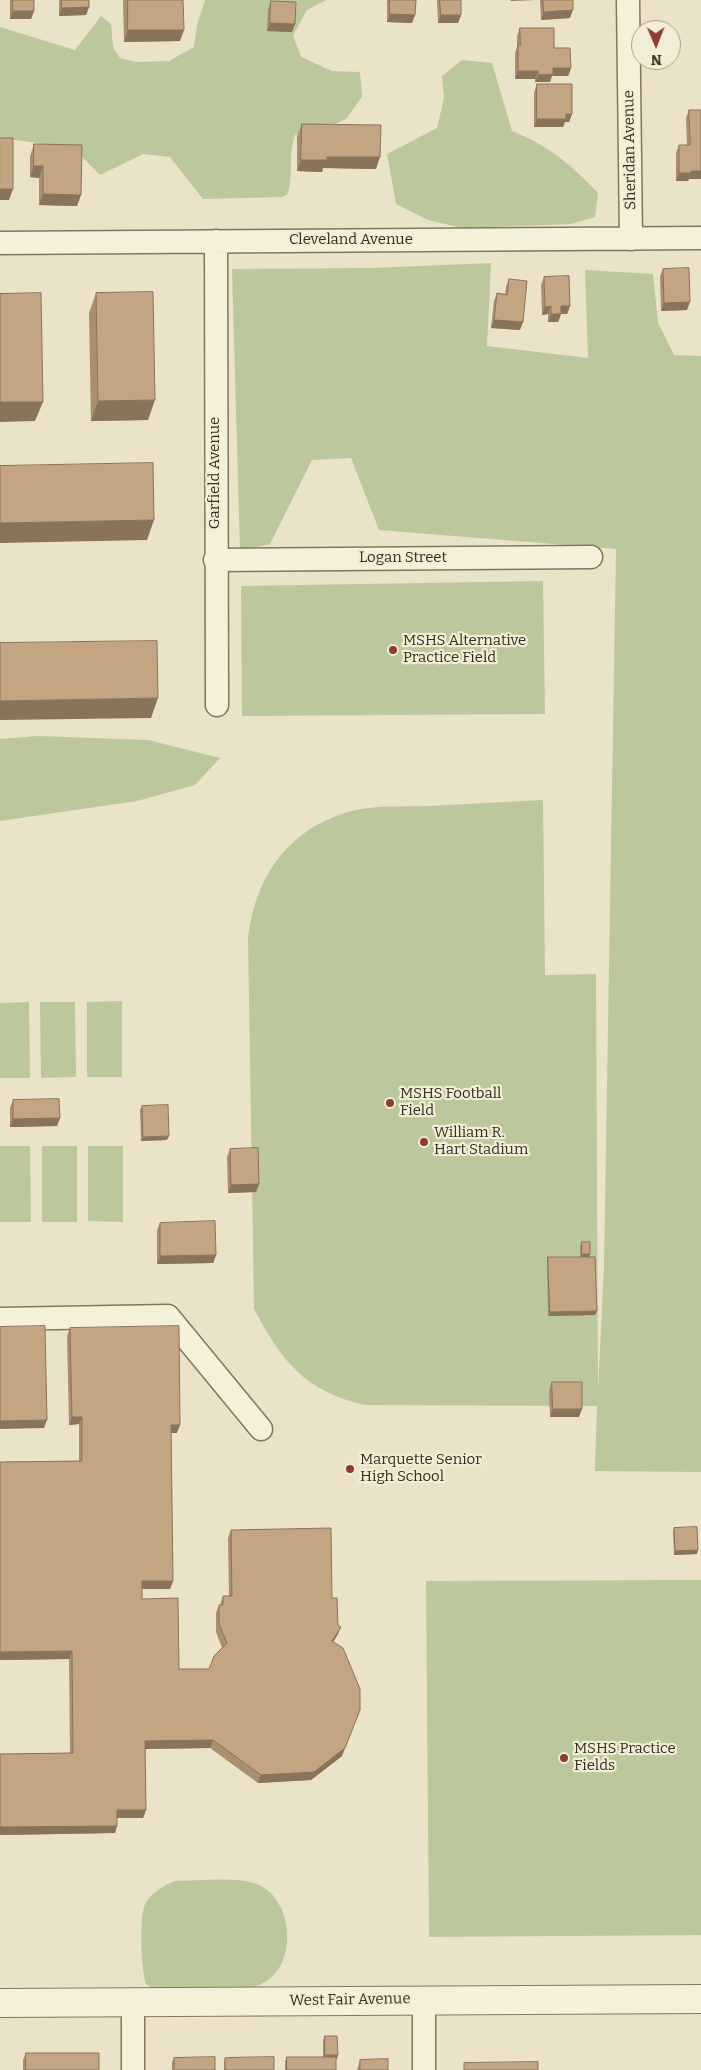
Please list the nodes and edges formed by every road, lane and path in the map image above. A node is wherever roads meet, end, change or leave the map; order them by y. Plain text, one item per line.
1 (628, 0) edge
2 (701, 238) edge
3 (631, 239) junction
4 (216, 241) junction
5 (0, 243) edge
6 (591, 557) dead end
7 (215, 560) junction
8 (217, 705) dead end
9 (0, 1318) edge
10 (261, 1429) dead end
11 (424, 1999) junction
12 (701, 1999) edge
13 (133, 2002) junction
14 (0, 2003) edge
15 (133, 2070) edge
16 (424, 2070) edge

1 - 3 street, Sheridan Avenue
2 - 3 street, Cleveland Avenue
3 - 4 street, Cleveland Avenue
4 - 5 street, Cleveland Avenue
4 - 7 street, Garfield Avenue
6 - 7 street, Logan Street
7 - 8 street, Garfield Avenue
9 - 10 street
11 - 12 street, West Fair Avenue
11 - 13 street, West Fair Avenue
11 - 16 street
13 - 14 street, West Fair Avenue
13 - 15 street

